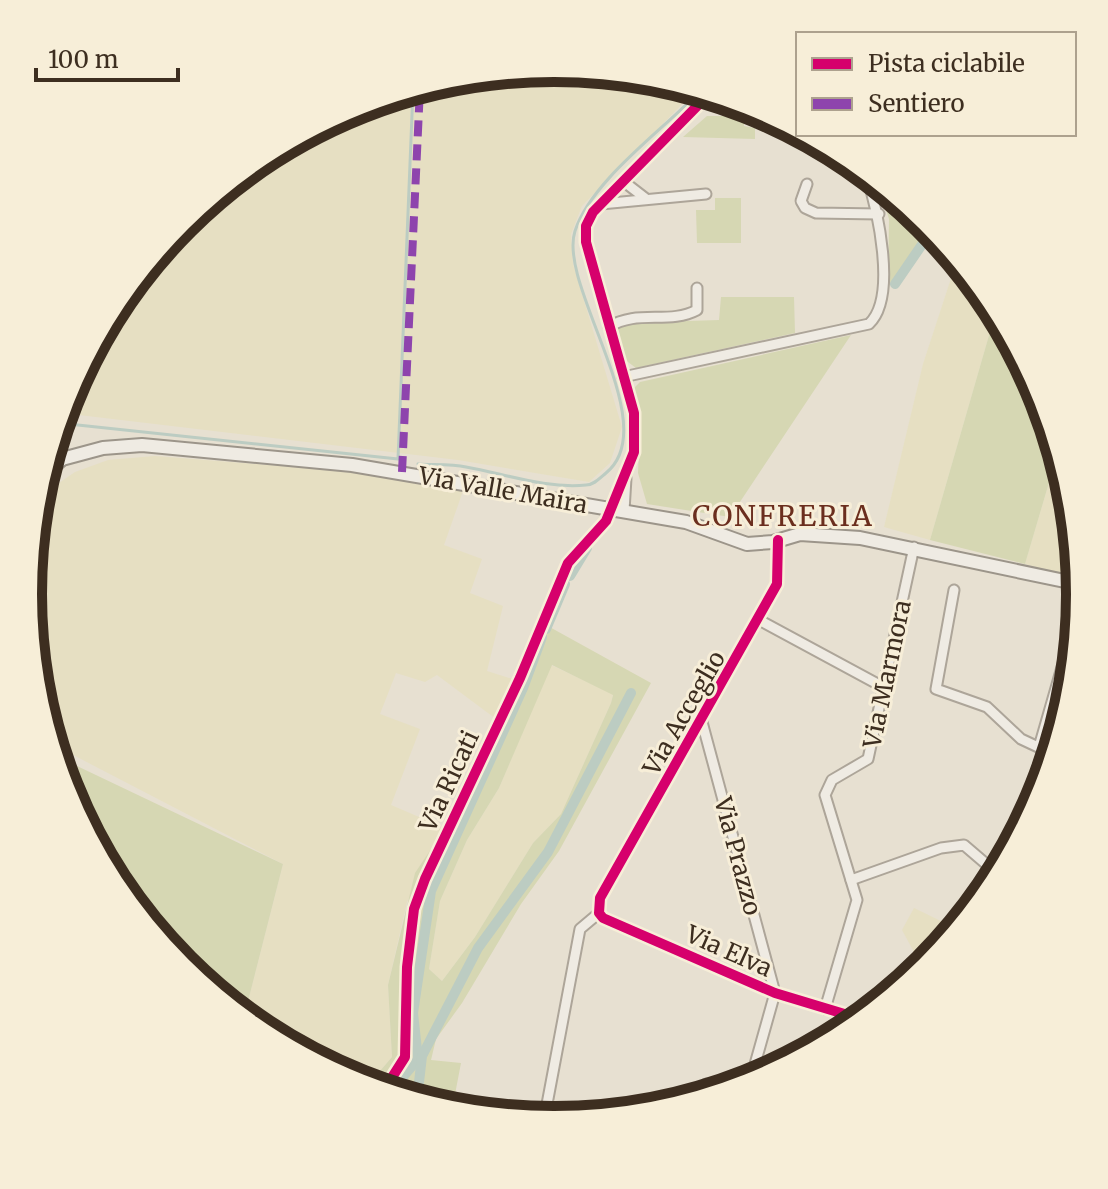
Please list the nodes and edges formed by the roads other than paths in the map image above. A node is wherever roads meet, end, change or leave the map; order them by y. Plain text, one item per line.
1 (699, 104) edge
2 (623, 181) junction
3 (807, 184) dead end
4 (872, 193) edge
5 (706, 194) dead end
6 (645, 198) junction
7 (601, 204) junction
8 (879, 214) junction
9 (697, 288) dead end
10 (609, 327) junction
11 (623, 377) junction
12 (62, 459) joint
13 (59, 462) edge
14 (626, 478) junction
15 (610, 508) junction
16 (624, 511) junction
17 (778, 540) junction
18 (914, 547) junction
19 (1066, 581) edge
20 (954, 590) dead end
21 (759, 620) junction
22 (1059, 678) edge
23 (885, 688) junction
24 (702, 722) junction
25 (1039, 747) junction
26 (1042, 749) edge
27 (985, 863) dead end
28 (851, 880) junction
29 (599, 913) junction
30 (775, 993) junction
31 (825, 1009) junction
32 (846, 1015) edge
33 (755, 1066) edge
34 (391, 1080) edge
35 (547, 1106) edge

1 - 2 street
2 - 6 street
2 - 7 street
3 - 8 street
4 - 8 street
5 - 6 street
6 - 7 street
7 - 10 street
8 - 11 street
9 - 10 street
10 - 11 street
11 - 14 street
12 - 13 street, Via Valle Maira
12 - 15 street, Via Valle Maira
14 - 15 street, Via Ricati
14 - 16 street
15 - 16 street, Via Valle Maira
15 - 34 street, Via Ricati
16 - 17 street, Via Valle Maira
17 - 18 street, Via Valle Maira
17 - 21 street, Via Acceglio
18 - 19 street, Via Valle Maira
18 - 23 street, Via Marmora
20 - 25 street
21 - 23 street
21 - 24 street, Via Acceglio
22 - 25 street
23 - 28 street, Via Marmora
24 - 29 street, Via Acceglio
24 - 30 street, Via Prazzo
25 - 26 street
27 - 28 street
28 - 31 street, Via Marmora
29 - 30 street, Via Elva
29 - 35 street
30 - 31 street, Via Elva
30 - 33 street
31 - 32 street, Via Elva

